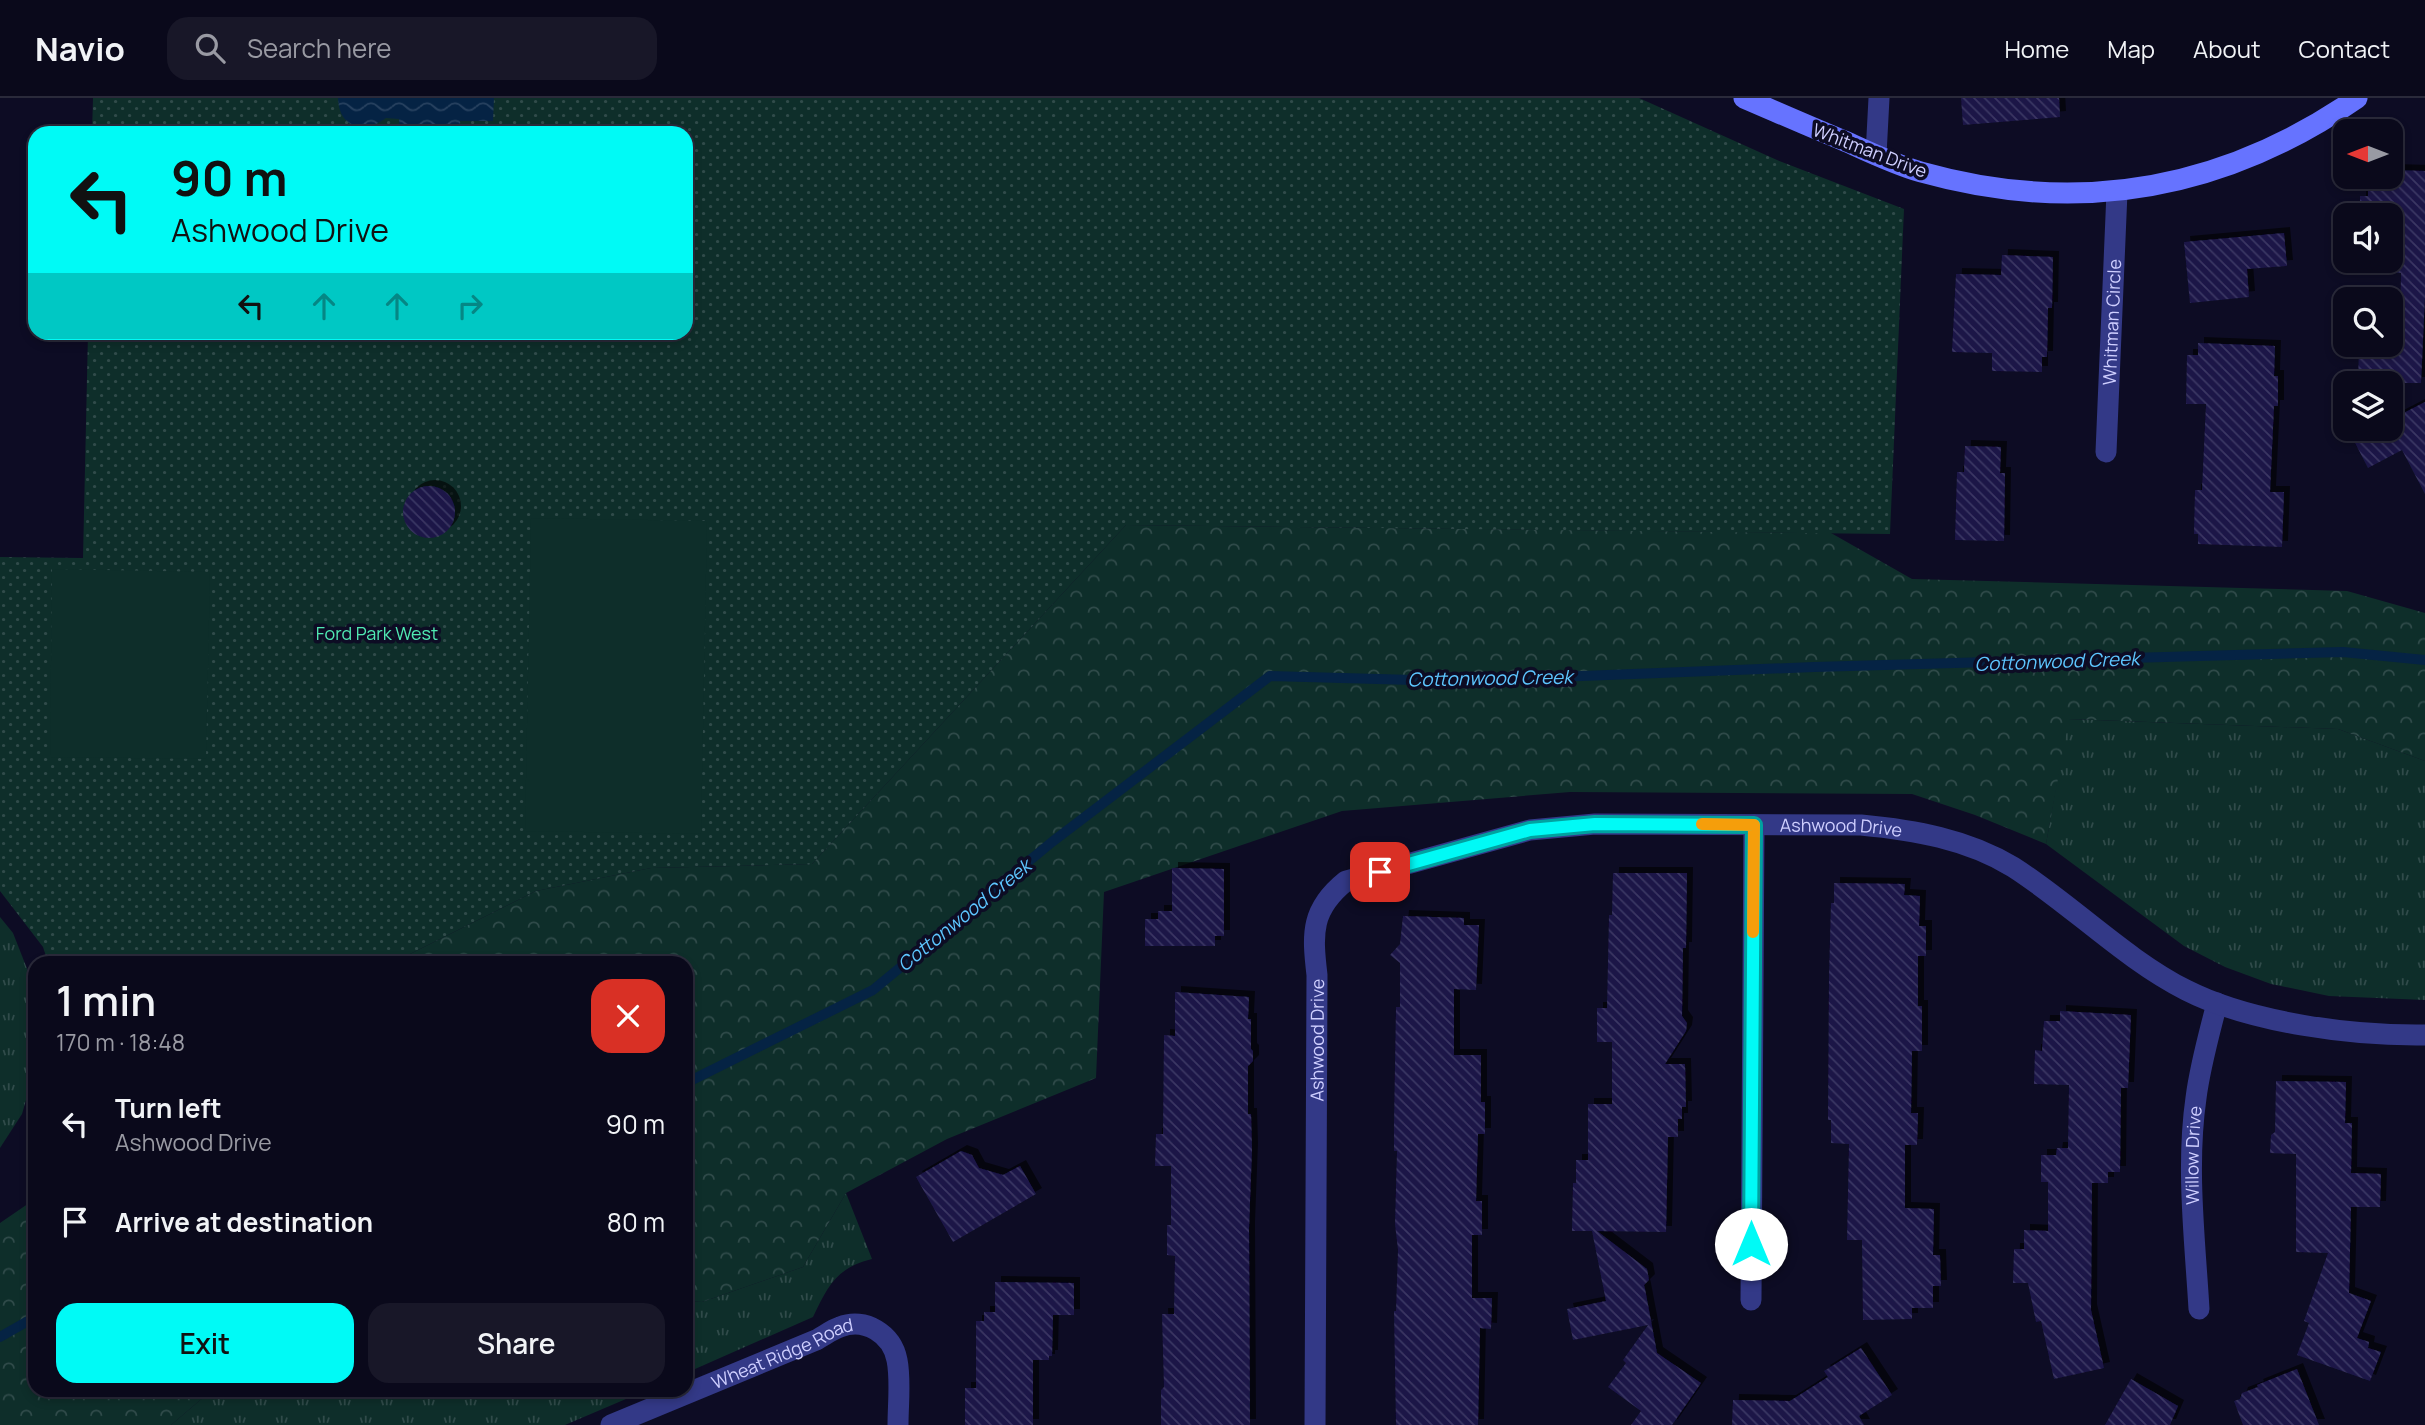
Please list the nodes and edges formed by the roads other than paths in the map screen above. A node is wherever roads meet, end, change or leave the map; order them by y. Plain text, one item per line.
1 (1744, 98) edge
2 (1879, 98) edge
3 (2355, 99) edge
4 (1877, 155) junction
5 (2117, 192) junction
6 (2106, 452) dead end
7 (1754, 825) junction
8 (2217, 1003) junction
9 (2425, 1035) edge
10 (1751, 1300) dead end
11 (2199, 1309) dead end
12 (693, 1391) edge
13 (679, 1397) edge
14 (611, 1425) edge
15 (898, 1425) edge
16 (1315, 1425) edge

1 - 4 street, Whitman Drive
2 - 4 street
3 - 5 street, Whitman Drive
4 - 5 street, Whitman Drive
5 - 6 street, Whitman Circle
7 - 8 street, Ashwood Drive
7 - 10 street
7 - 16 street, Ashwood Drive
8 - 9 street, Ashwood Drive
8 - 11 street, Willow Drive
12 - 15 street, Wheat Ridge Road
13 - 14 street, Wheat Ridge Road

